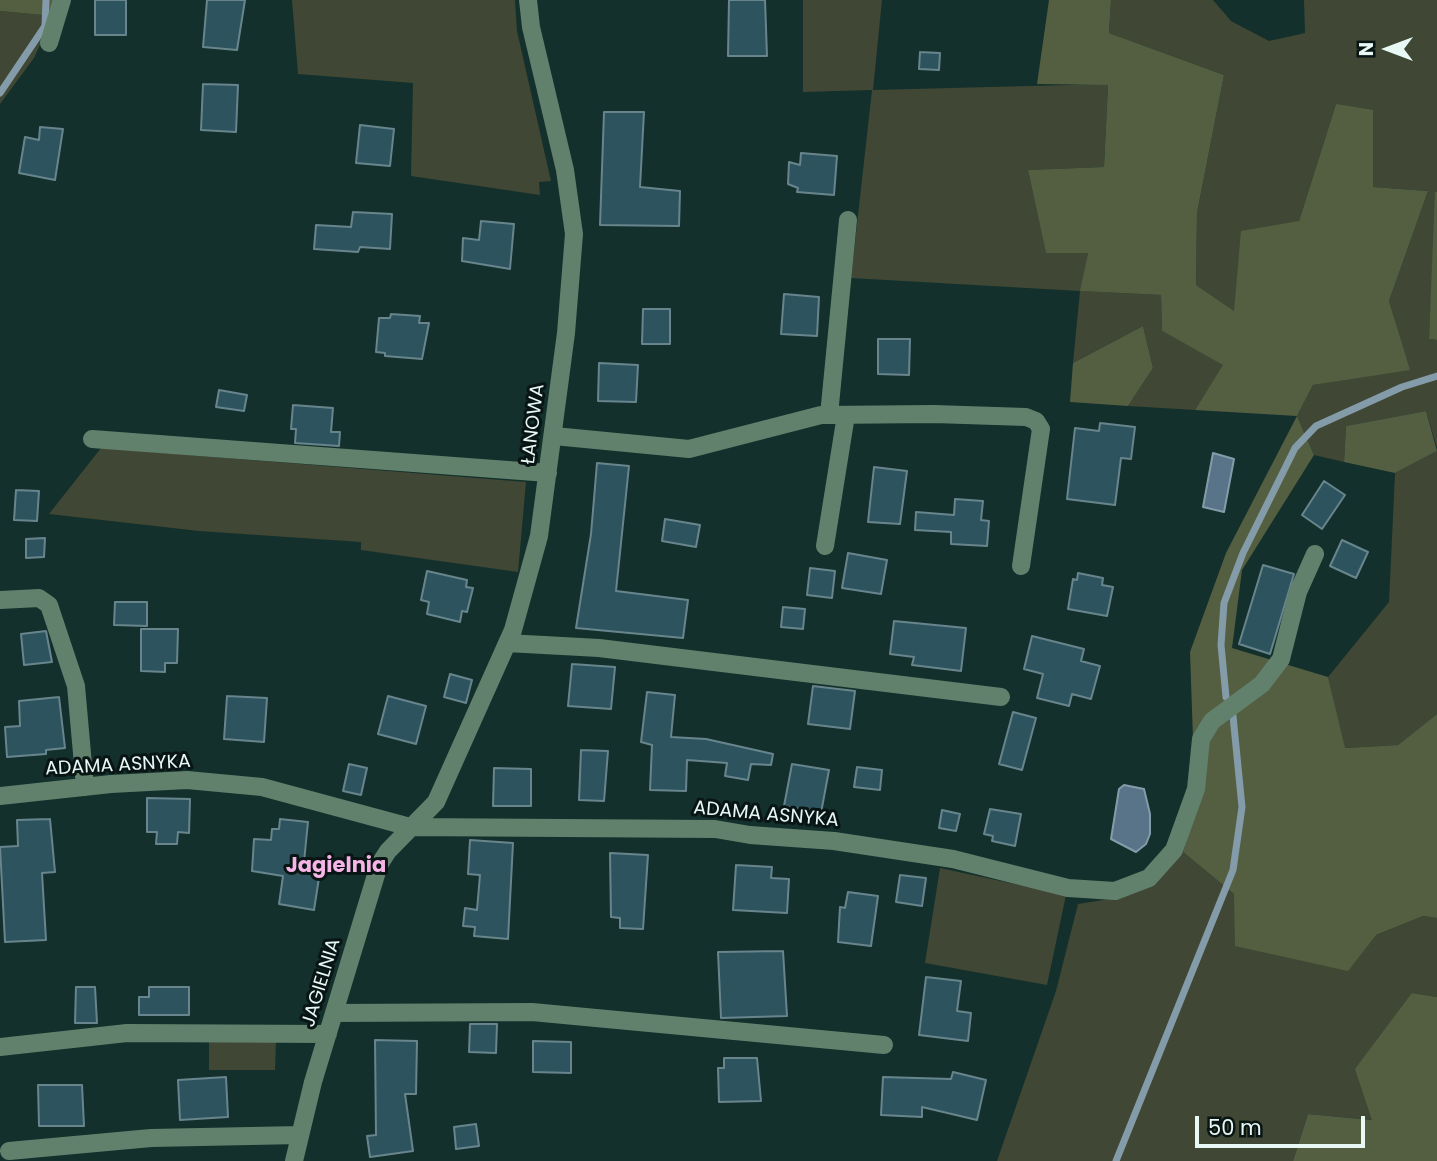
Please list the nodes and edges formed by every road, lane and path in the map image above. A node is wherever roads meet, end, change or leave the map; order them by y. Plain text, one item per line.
1 (62, 0) edge
2 (528, 0) edge
3 (49, 43) dead end
4 (848, 220) dead end
5 (838, 415) junction
6 (554, 436) junction
7 (92, 439) dead end
8 (548, 473) junction
9 (824, 546) dead end
10 (1315, 554) dead end
11 (1021, 566) dead end
12 (0, 600) edge
13 (507, 643) junction
14 (1001, 696) dead end
15 (85, 787) junction
16 (0, 796) edge
17 (410, 827) junction
18 (334, 1013) junction
19 (328, 1034) junction
20 (884, 1045) dead end
21 (0, 1047) edge
22 (300, 1135) junction
23 (9, 1152) dead end
24 (294, 1161) edge

1 - 3 street
2 - 6 street, ŁANOWA
4 - 5 street
5 - 6 street
5 - 9 street
5 - 11 street
6 - 8 street, ŁANOWA
7 - 8 street
8 - 13 street, ŁANOWA
10 - 17 street, ADAMA ASNYKA
12 - 15 street
13 - 14 street
13 - 17 street, ŁANOWA
15 - 16 street, ADAMA ASNYKA
15 - 17 street, ADAMA ASNYKA
17 - 18 street, JAGIELNIA
18 - 19 street, JAGIELNIA
18 - 20 street
19 - 21 street
19 - 22 street, JAGIELNIA
22 - 23 street
22 - 24 street, JAGIELNIA

